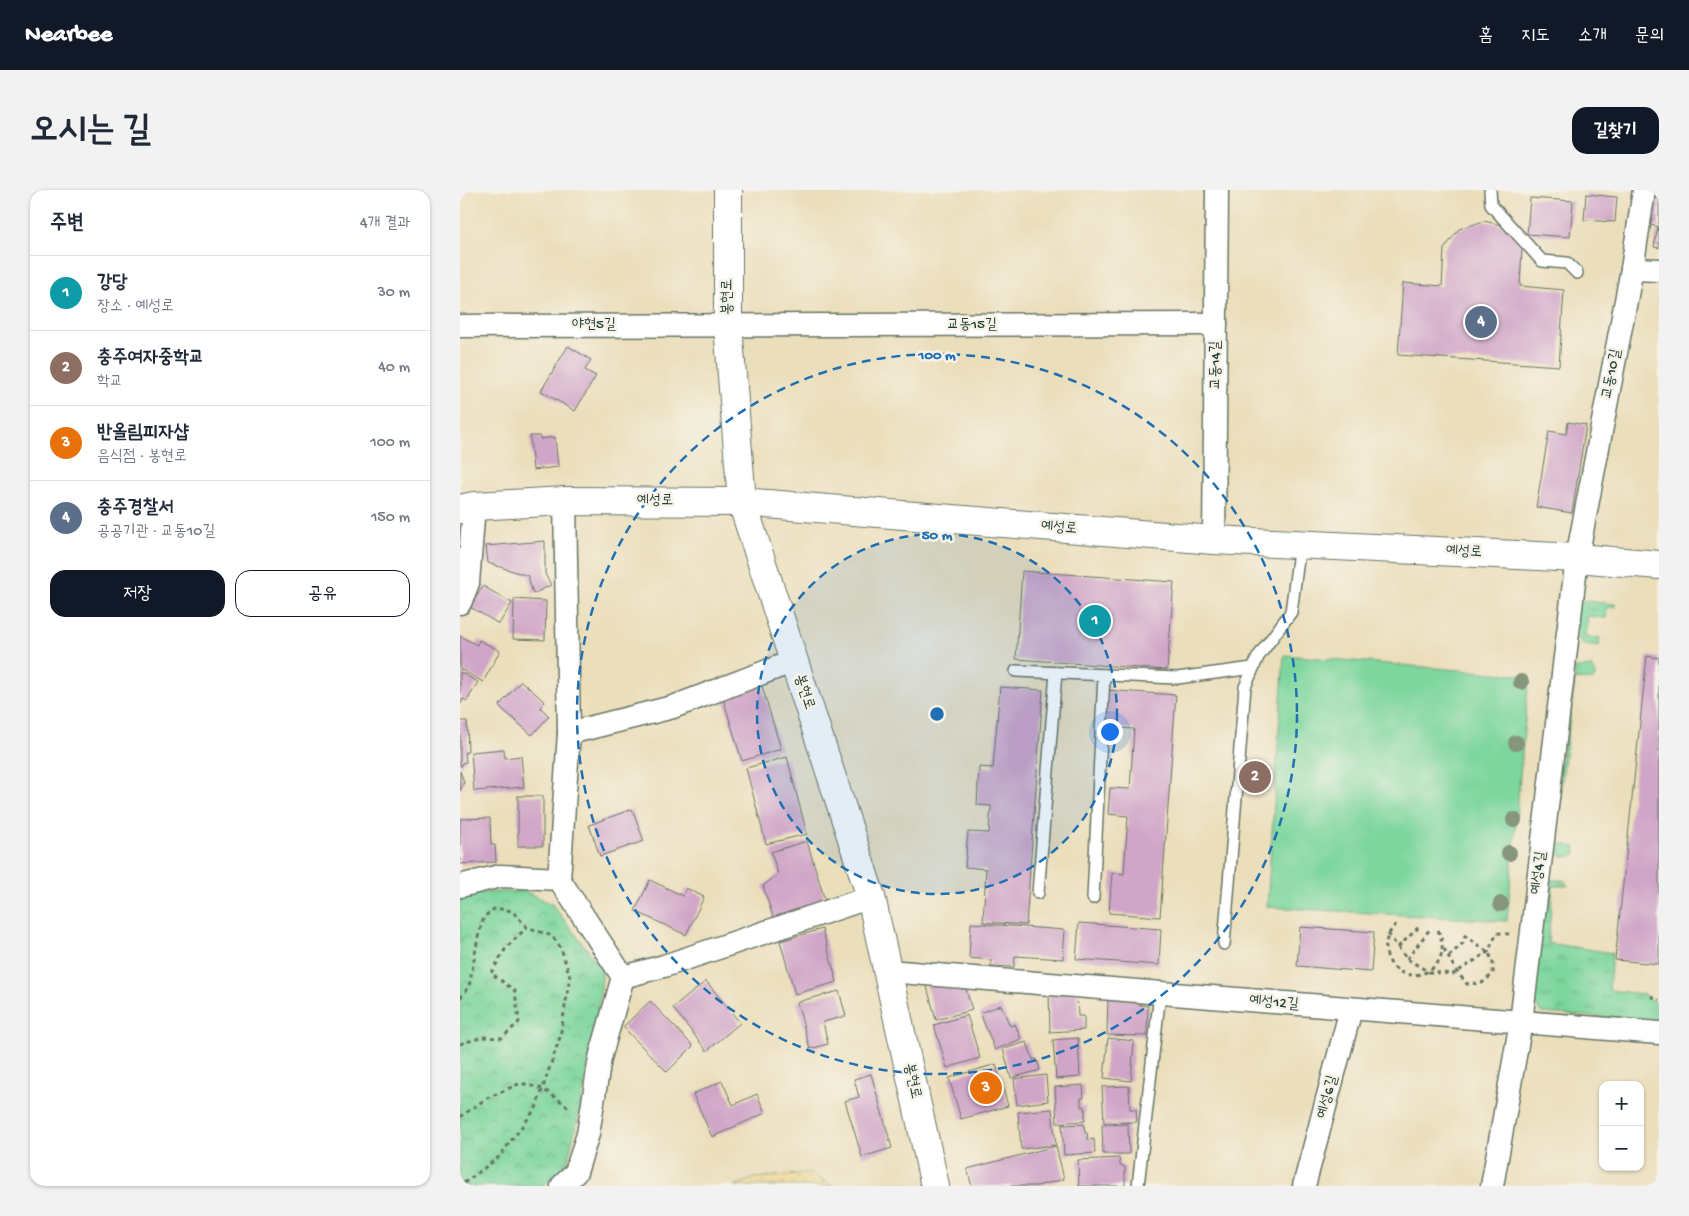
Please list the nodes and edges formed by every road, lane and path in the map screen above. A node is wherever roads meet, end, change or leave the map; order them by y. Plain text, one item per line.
1 (728, 190) edge
2 (1217, 190) edge
3 (1490, 190) edge
4 (1644, 190) edge
5 (1632, 269) junction
6 (1659, 270) edge
7 (1577, 273) dead end
8 (1216, 324) junction
9 (728, 325) junction
10 (460, 326) edge
11 (565, 501) junction
12 (742, 502) junction
13 (467, 508) edge
14 (1214, 540) junction
15 (1300, 544) junction
16 (1577, 558) junction
17 (1659, 565) edge
18 (460, 603) edge
19 (794, 660) junction
20 (1253, 668) junction
21 (1016, 671) dead end
22 (1056, 673) junction
23 (1104, 675) junction
24 (570, 732) junction
25 (559, 879) junction
26 (460, 886) edge
27 (1038, 893) dead end
28 (871, 897) junction
29 (1093, 898) dead end
30 (1396, 924) dead end
31 (527, 927) junction
32 (1420, 927) dead end
33 (1430, 929) dead end
34 (1438, 930) dead end
35 (1460, 933) dead end
36 (1388, 934) junction
37 (1465, 936) junction
38 (1531, 936) junction
39 (1224, 944) dead end
40 (1398, 947) junction
41 (1443, 948) junction
42 (1488, 952) junction
43 (1449, 956) junction
44 (1407, 959) junction
45 (888, 971) junction
46 (1429, 972) junction
47 (1457, 972) junction
48 (624, 977) junction
49 (1160, 993) junction
50 (1651, 996) dead end
51 (460, 998) edge
52 (1659, 1000) edge
53 (1351, 1009) junction
54 (1521, 1022) junction
55 (1659, 1034) edge
56 (460, 1044) edge
57 (543, 1089) junction
58 (460, 1117) edge
59 (588, 1134) junction
60 (460, 1186) edge
61 (562, 1186) edge
62 (935, 1186) edge
63 (1138, 1186) edge
64 (1304, 1186) edge
65 (1492, 1186) edge

1 - 9 street, 봉현로
2 - 8 street, 교동14길
3 - 7 lane
4 - 5 street, 교동10길
5 - 6 street
5 - 16 street, 교동10길
8 - 9 street, 교동15길
8 - 14 street, 교동14길
9 - 10 street, 야현5길
9 - 12 street, 봉현로
11 - 12 street, 예성로
11 - 13 street, 예성로
11 - 24 street
12 - 14 street, 예성로
12 - 19 street, 봉현로
13 - 18 street
14 - 15 street, 예성로
15 - 16 street, 예성로
15 - 20 lane
16 - 17 street, 예성로
16 - 38 street, 예성4길
19 - 24 street
19 - 28 street, 봉현로
20 - 23 lane
20 - 39 lane
21 - 22 lane
22 - 23 lane
22 - 27 lane
23 - 29 lane
24 - 25 street
25 - 26 street
25 - 48 street
28 - 45 street, 봉현로
28 - 48 street
30 - 36 path
31 - 51 path
31 - 56 path
31 - 57 path
32 - 40 path
33 - 44 path
34 - 41 path
35 - 37 path
36 - 40 path
36 - 46 path
37 - 42 path
37 - 43 path
38 - 42 path
38 - 54 street, 예성4길
40 - 44 path
41 - 43 path
41 - 46 path
42 - 47 path
42 - 47 path
43 - 47 path
44 - 46 path
45 - 49 street, 예성12길
45 - 62 street, 봉현로
46 - 47 path
48 - 59 street
49 - 53 street, 예성12길
49 - 63 lane
50 - 52 path
53 - 54 street, 예성12길
53 - 64 street, 예성6길
54 - 55 street, 예성12길
54 - 65 street, 예성4길
57 - 58 path
57 - 59 path
57 - 60 path
59 - 61 street

